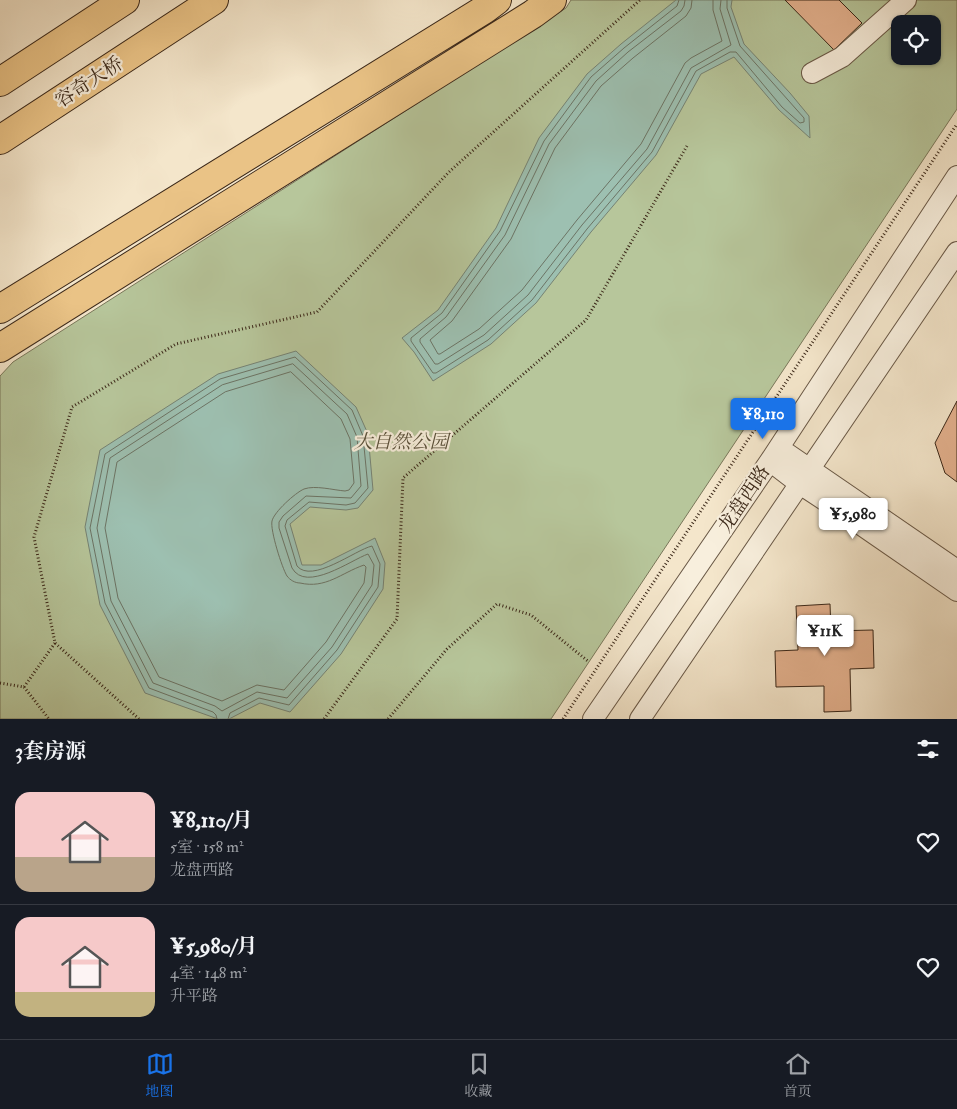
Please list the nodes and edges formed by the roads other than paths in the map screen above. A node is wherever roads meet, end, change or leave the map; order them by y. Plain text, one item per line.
1 (125, 0) edge
2 (214, 0) edge
3 (497, 0) edge
4 (552, 0) edge
5 (906, 0) edge
6 (812, 74) dead end
7 (0, 82) edge
8 (0, 140) edge
9 (957, 176) edge
10 (957, 252) edge
11 (0, 309) edge
12 (0, 348) edge
13 (774, 455) junction
14 (805, 477) junction
15 (957, 570) edge
16 (957, 591) edge
17 (593, 719) edge
18 (640, 719) edge

1 - 7 highway
2 - 8 highway, 容奇大桥
3 - 11 highway
4 - 12 highway
5 - 6 street
9 - 13 street, 龙盘西路
10 - 14 street, 龙盘西路
13 - 14 street
13 - 17 street, 龙盘西路
14 - 15 street
14 - 16 street
14 - 18 street, 龙盘西路

